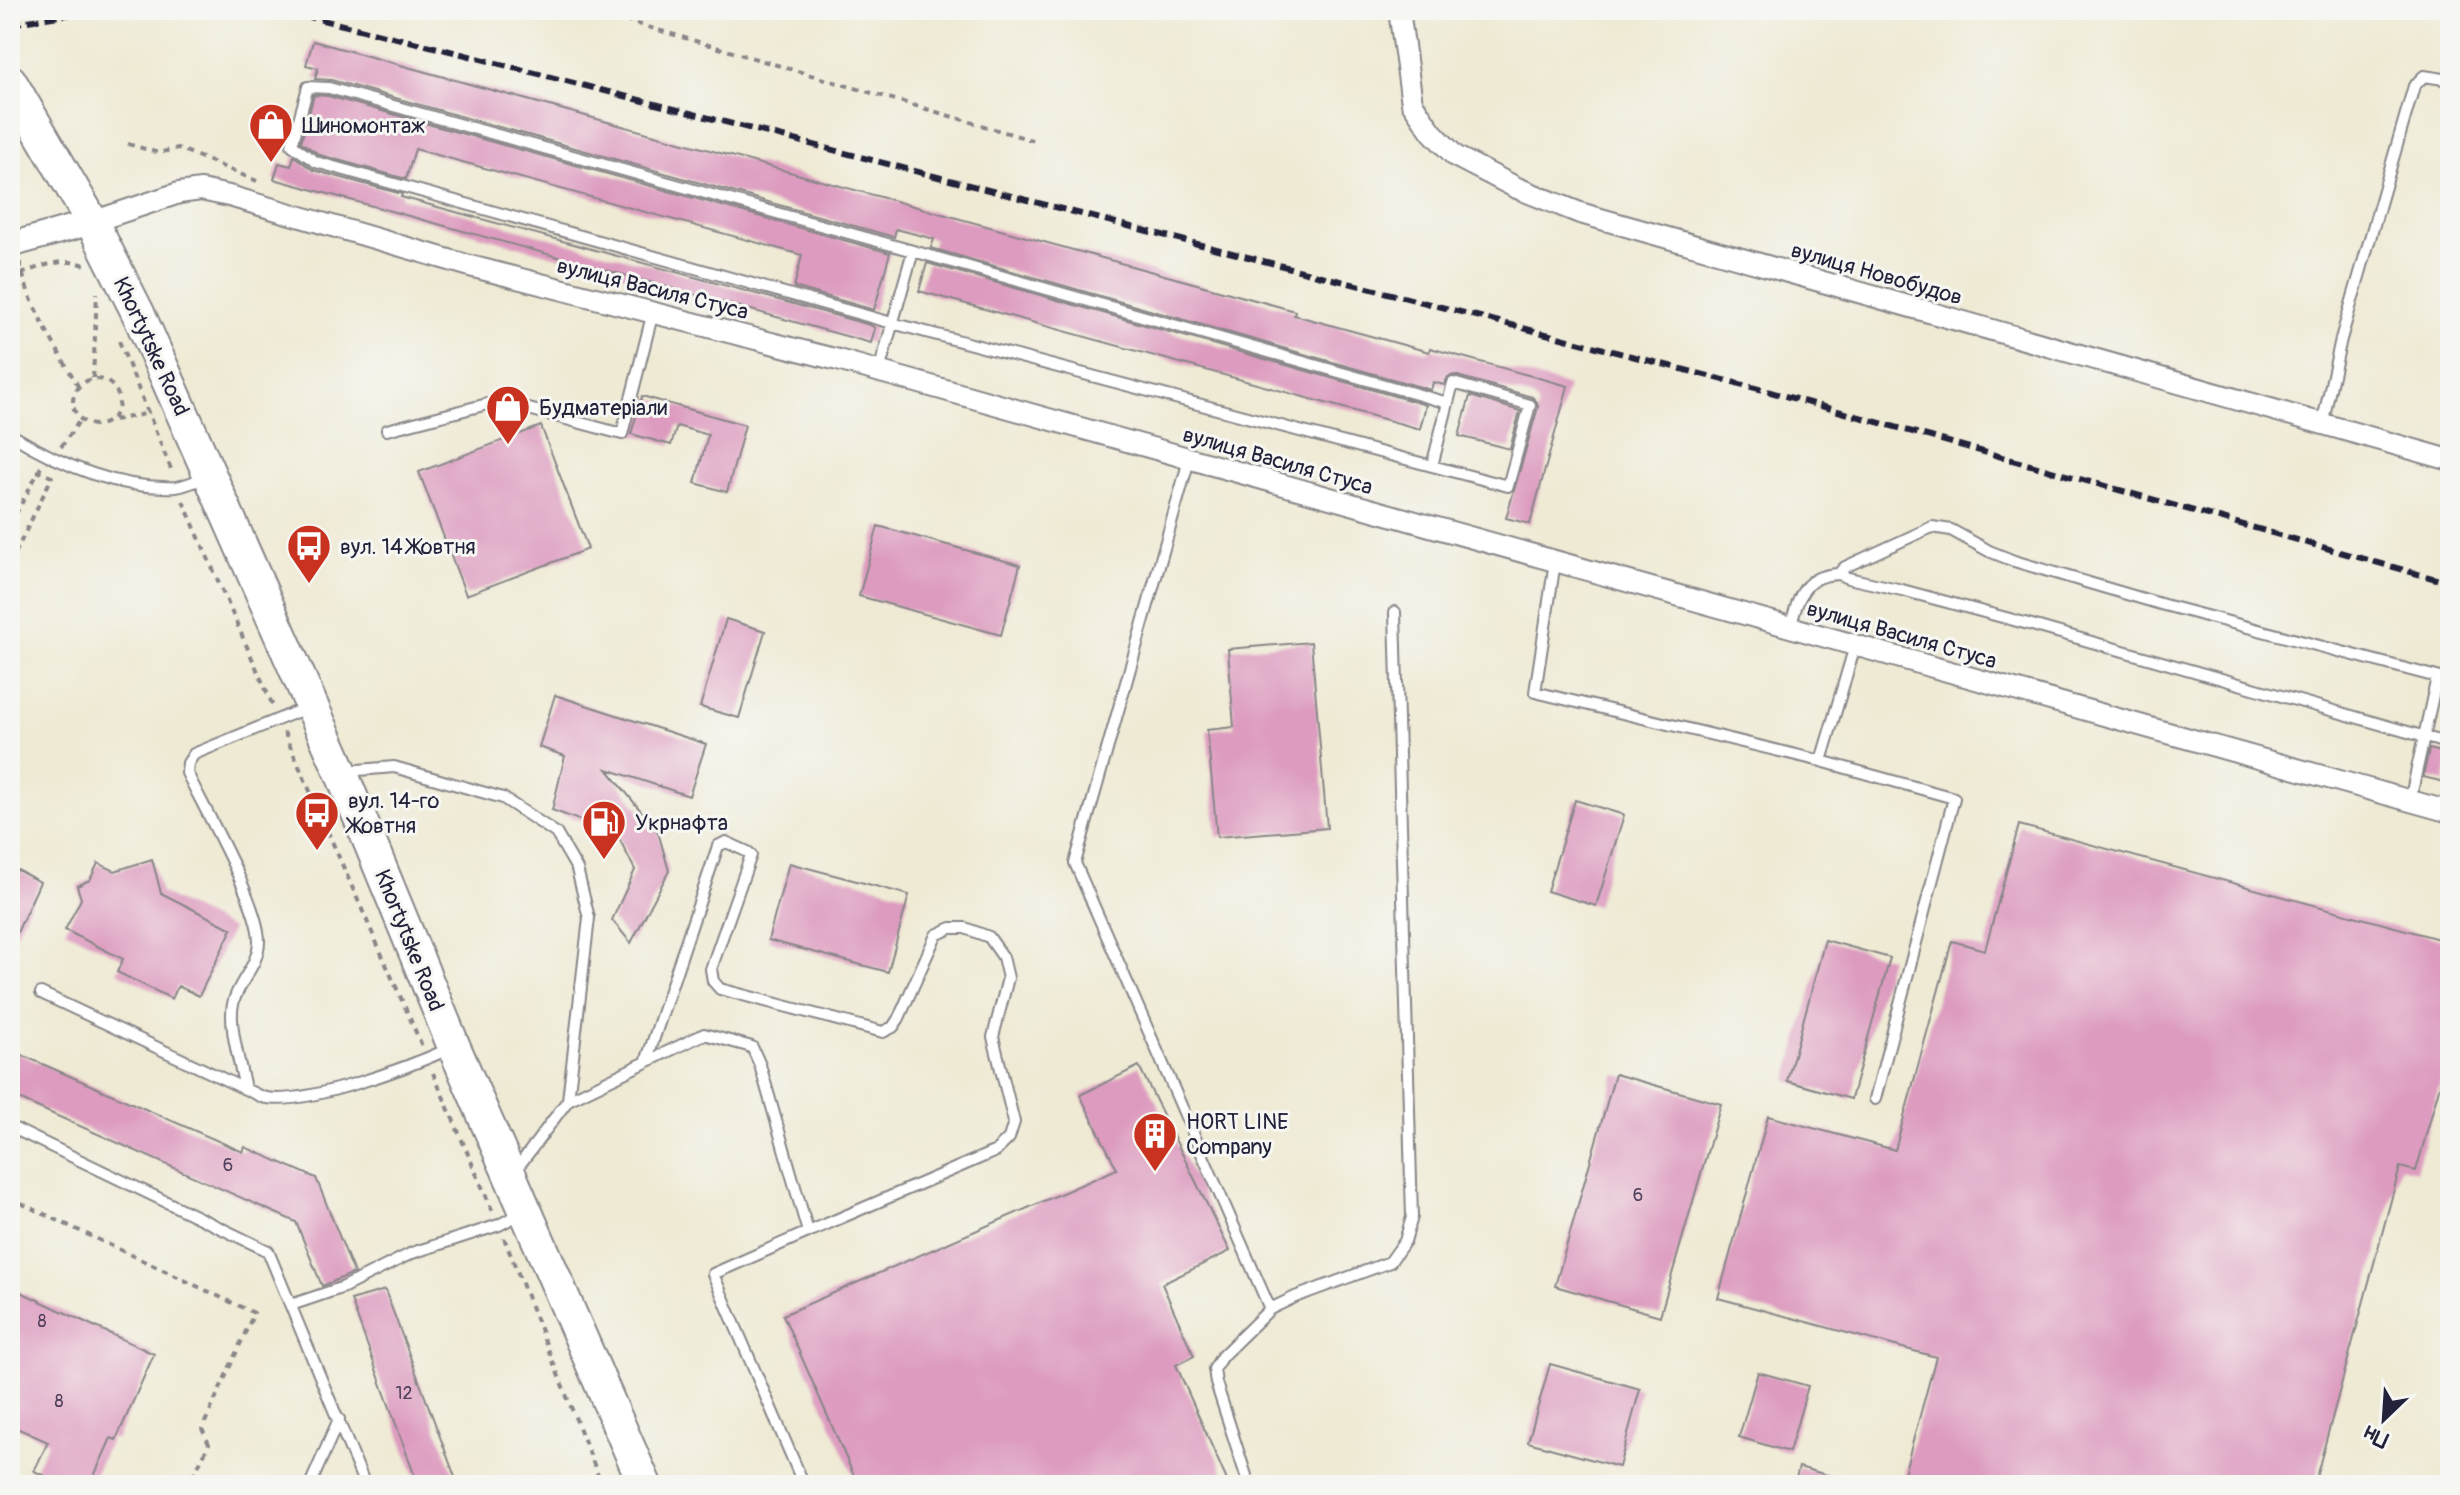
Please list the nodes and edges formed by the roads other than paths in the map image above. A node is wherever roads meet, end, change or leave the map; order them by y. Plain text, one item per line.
1 (1399, 10) edge
2 (2450, 80) edge
3 (10, 81) edge
4 (92, 222) junction
5 (13, 243) edge
6 (913, 251) junction
7 (653, 312) junction
8 (892, 323) junction
9 (879, 371) junction
10 (1448, 403) junction
11 (2322, 425) junction
12 (387, 430) dead end
13 (10, 434) edge
14 (1189, 460) junction
15 (2450, 460) edge
16 (1432, 466) junction
17 (211, 475) junction
18 (1555, 562) junction
19 (1841, 574) junction
20 (1395, 612) dead end
21 (1790, 628) junction
22 (1855, 646) junction
23 (2437, 677) junction
24 (2450, 681) edge
25 (312, 706) junction
26 (2424, 737) junction
27 (2450, 744) edge
28 (1821, 761) junction
29 (341, 772) junction
30 (2410, 801) junction
31 (2450, 812) edge
32 (41, 993) dead end
33 (441, 1053) junction
34 (646, 1062) junction
35 (245, 1089) junction
36 (1875, 1099) dead end
37 (568, 1100) junction
38 (10, 1135) edge
39 (511, 1178) junction
40 (512, 1218) junction
41 (808, 1232) junction
42 (291, 1305) junction
43 (1270, 1309) junction
44 (339, 1419) junction
45 (310, 1485) edge
46 (365, 1485) edge
47 (645, 1485) edge
48 (804, 1485) edge
49 (1249, 1485) edge

1 - 11 street, вулиця Новобудов
2 - 11 lane
3 - 4 main road, Khortytske Road
4 - 5 street
4 - 7 street, вулиця Василя Стуса
4 - 17 main road, Khortytske Road
6 - 8 lane
6 - 8 lane
6 - 10 lane
7 - 9 street, вулиця Василя Стуса
7 - 12 lane
8 - 9 lane
8 - 16 lane
9 - 14 street, вулиця Василя Стуса
10 - 16 lane
10 - 16 lane
11 - 15 street, вулиця Новобудов
13 - 17 lane
14 - 18 street, вулиця Василя Стуса
14 - 43 lane
17 - 25 main road, Khortytske Road
18 - 21 street, вулиця Василя Стуса
18 - 28 lane
19 - 21 lane
19 - 23 lane
19 - 26 lane
20 - 43 lane
21 - 22 street, вулиця Василя Стуса
22 - 28 lane
22 - 30 street, вулиця Василя Стуса
23 - 24 lane
23 - 26 lane
25 - 29 main road, Khortytske Road
25 - 35 lane
26 - 27 lane
26 - 30 lane
28 - 36 lane
29 - 33 main road, Khortytske Road
29 - 37 lane
30 - 31 street, вулиця Василя Стуса
32 - 35 lane
33 - 35 lane
33 - 39 main road, Khortytske Road
34 - 37 lane
34 - 41 lane
34 - 41 lane
37 - 39 lane
38 - 42 lane
39 - 40 main road, Khortytske Road
40 - 42 lane
40 - 47 main road, Khortytske Road
41 - 48 lane
42 - 44 lane
43 - 49 lane
44 - 45 lane
44 - 46 lane

